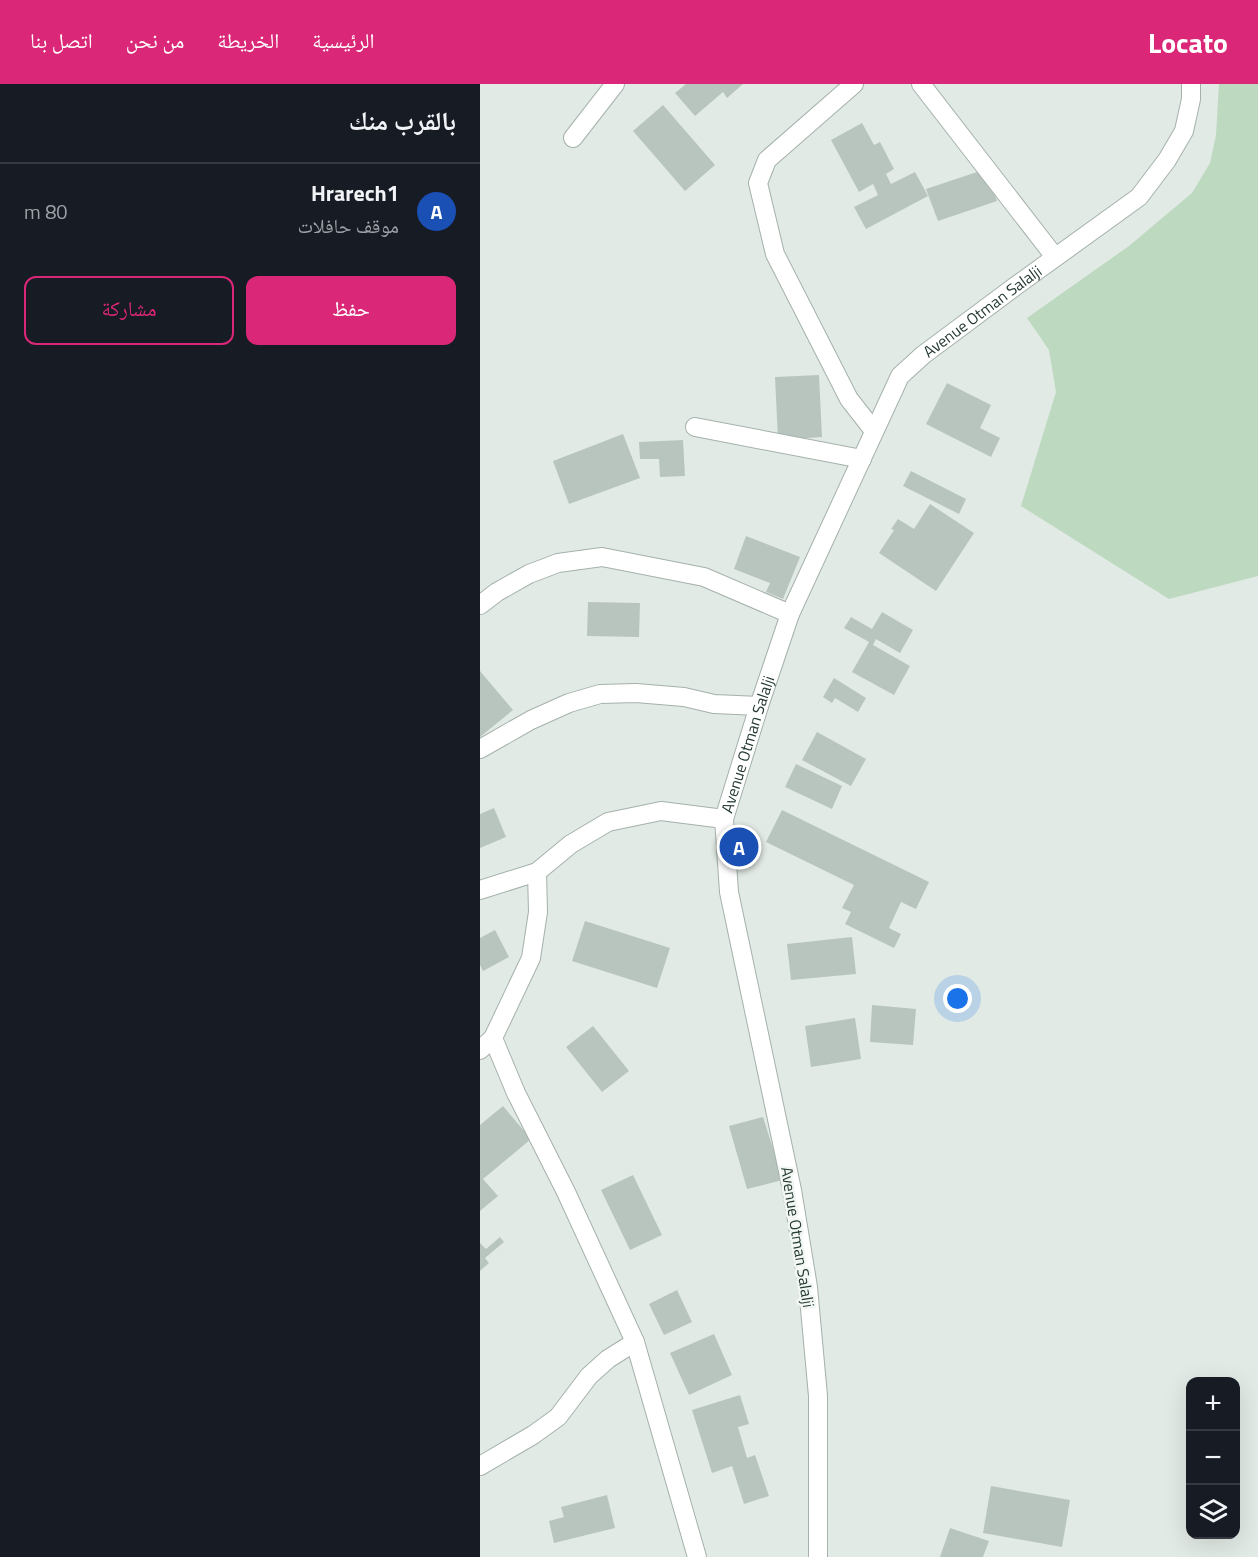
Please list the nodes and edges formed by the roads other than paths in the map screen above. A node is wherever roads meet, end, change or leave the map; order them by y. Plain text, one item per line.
1 (615, 84) edge
2 (854, 84) edge
3 (921, 84) edge
4 (1191, 84) edge
5 (573, 138) dead end
6 (1055, 257) junction
7 (695, 428) dead end
8 (874, 431) junction
9 (862, 459) junction
10 (480, 605) edge
11 (790, 614) junction
12 (759, 706) junction
13 (480, 749) edge
14 (724, 819) junction
15 (537, 872) junction
16 (480, 890) edge
17 (487, 1044) edge
18 (635, 1342) junction
19 (480, 1466) edge
20 (697, 1557) edge
21 (818, 1557) edge

1 - 5 street
2 - 8 street
3 - 6 street
4 - 6 street, Avenue Otman Salalji
6 - 8 street, Avenue Otman Salalji
7 - 9 street
8 - 9 street, Avenue Otman Salalji
9 - 11 street, Avenue Otman Salalji
10 - 11 street
11 - 12 street, Avenue Otman Salalji
12 - 13 street
12 - 14 street, Avenue Otman Salalji
14 - 15 street
14 - 21 street, Avenue Otman Salalji
15 - 16 street
15 - 17 street
17 - 18 street
18 - 19 street
18 - 20 street

